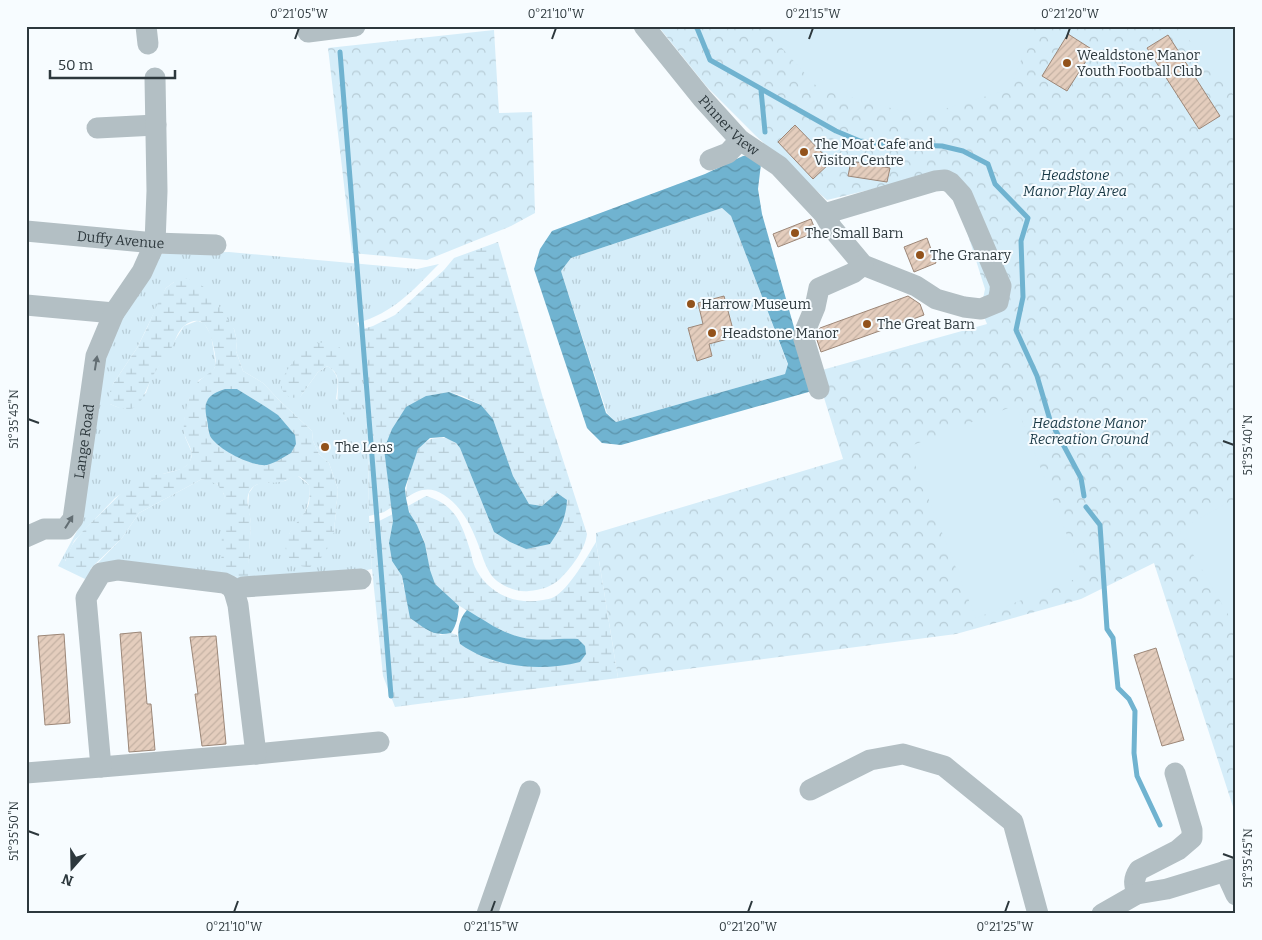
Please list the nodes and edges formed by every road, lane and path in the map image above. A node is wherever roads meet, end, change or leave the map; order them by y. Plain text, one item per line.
1 (355, 26) edge
2 (644, 26) edge
3 (308, 29) edge
4 (155, 78) dead end
5 (156, 125) junction
6 (97, 128) dead end
7 (740, 140) junction
8 (710, 160) dead end
9 (824, 214) junction
10 (26, 231) edge
11 (155, 243) junction
12 (216, 246) dead end
13 (862, 265) junction
14 (26, 305) edge
15 (114, 313) junction
16 (819, 389) dead end
17 (26, 536) edge
18 (360, 579) dead end
19 (234, 591) junction
20 (379, 742) dead end
21 (256, 754) junction
22 (101, 767) junction
23 (26, 773) edge
24 (1175, 773) dead end
25 (810, 790) dead end
26 (530, 791) dead end
27 (1226, 871) edge
28 (1137, 894) junction
29 (1236, 895) edge
30 (487, 914) edge
31 (1038, 914) edge
32 (1102, 914) edge

1 - 3 street
2 - 7 street, Pinner View
4 - 5 street
5 - 6 street
5 - 11 street
7 - 8 street
7 - 9 street, Pinner View
9 - 13 street, Pinner View
9 - 13 street
10 - 11 street, Duffy Avenue
11 - 12 street, Duffy Avenue
11 - 15 street
13 - 16 street
14 - 15 street
17 -> 15 street, Lange Road
18 - 19 street
19 - 21 street
19 - 22 street
20 - 21 street
21 - 22 street
22 - 23 street
24 - 28 street
25 - 31 street
26 - 30 street
27 - 28 street
27 - 29 street
28 - 32 street

